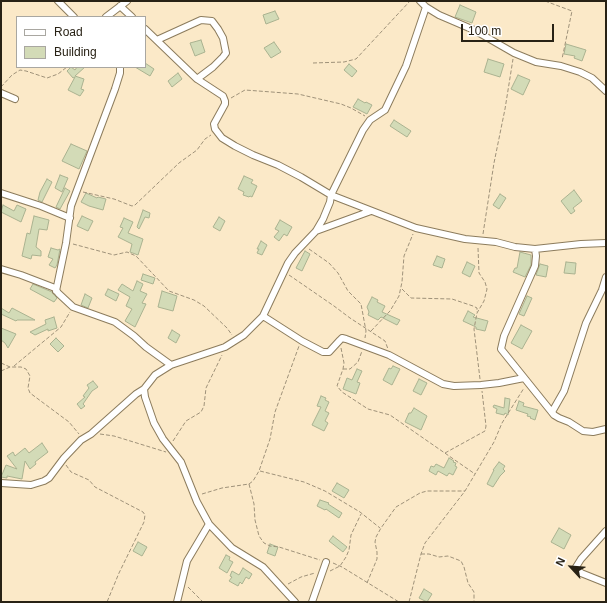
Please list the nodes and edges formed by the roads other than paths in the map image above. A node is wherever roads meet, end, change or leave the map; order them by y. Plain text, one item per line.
1 (58, 1) edge
2 (127, 1) edge
3 (420, 1) edge
4 (120, 6) junction
5 (426, 7) junction
6 (73, 16) edge
7 (107, 16) edge
8 (131, 16) edge
9 (146, 29) edge
10 (157, 40) junction
11 (120, 68) edge
12 (197, 79) junction
13 (606, 91) edge
14 (1, 93) edge
15 (15, 99) dead end
16 (1, 193) edge
17 (331, 195) junction
18 (371, 211) junction
19 (70, 218) junction
20 (316, 231) junction
21 (606, 243) edge
22 (535, 249) junction
23 (1, 269) edge
24 (606, 277) edge
25 (56, 291) junction
26 (263, 316) junction
27 (171, 365) junction
28 (526, 380) junction
29 (144, 389) junction
30 (552, 412) junction
31 (606, 429) edge
32 (1, 482) edge
33 (209, 524) junction
34 (606, 531) edge
35 (326, 562) road end
36 (606, 583) edge
37 (177, 602) edge
38 (295, 602) edge
39 (312, 602) edge

1 - 6 street
2 - 4 street
3 - 5 street
4 - 7 street
4 - 8 street
5 - 13 street
5 - 17 street
9 - 10 street
10 - 12 street
10 - 12 street
11 - 19 street
12 - 17 street
14 - 15 street
16 - 19 street
17 - 18 street
17 - 20 street
18 - 20 street
18 - 22 street
19 - 25 street
20 - 26 street
21 - 22 street
22 - 28 street
23 - 25 street
24 - 30 street
25 - 27 street
26 - 27 street
26 - 28 street
27 - 29 street
28 - 30 street
29 - 32 street
29 - 33 street
30 - 31 street
33 - 37 street
33 - 38 street
34 - 36 street
35 - 39 street

